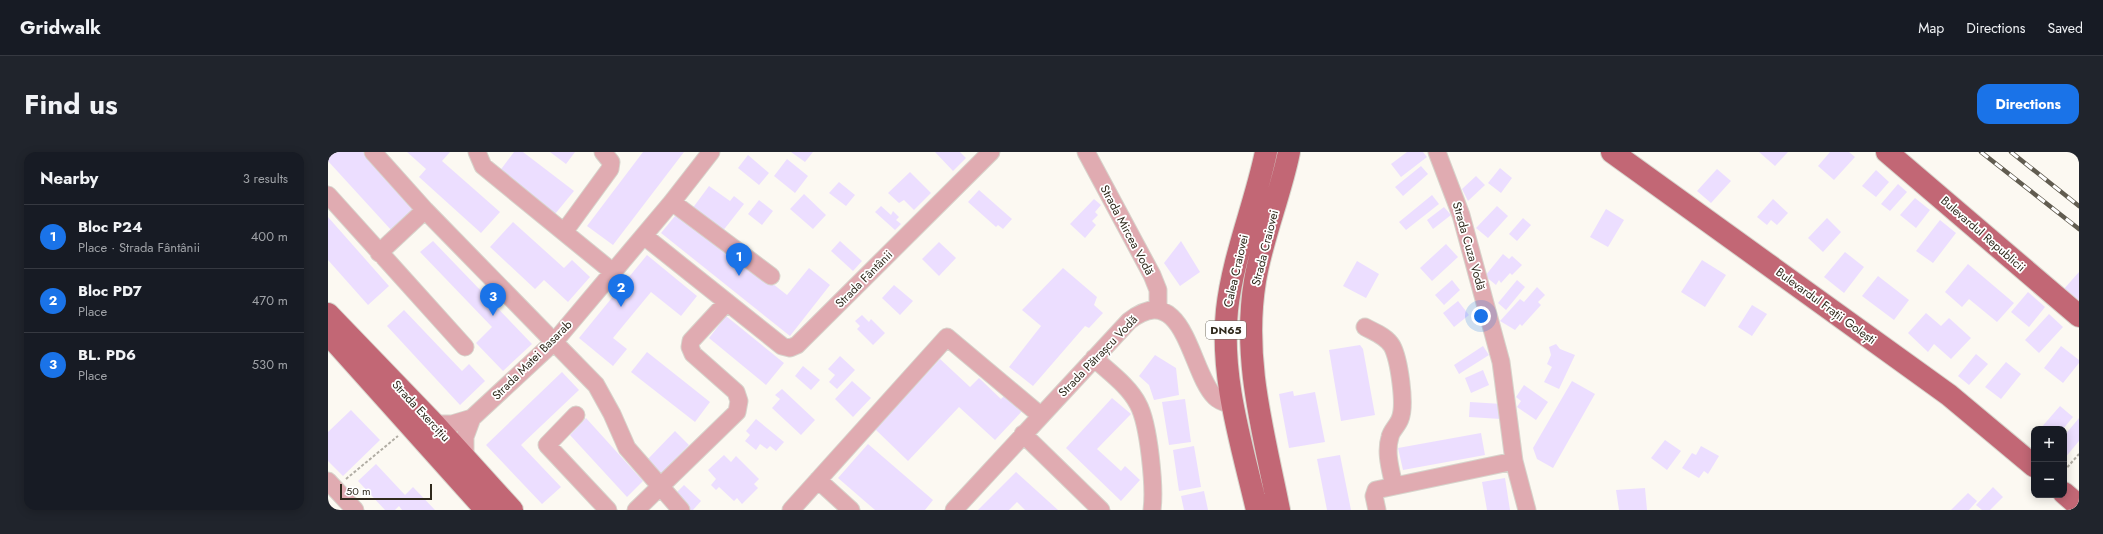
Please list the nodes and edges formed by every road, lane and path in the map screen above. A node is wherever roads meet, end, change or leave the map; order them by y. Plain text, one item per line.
1 (477, 152) edge
2 (603, 152) edge
3 (991, 152) edge
4 (1086, 152) edge
5 (1266, 152) edge
6 (1289, 152) edge
7 (1437, 152) edge
8 (1887, 152) edge
9 (708, 153) edge
10 (379, 154) edge
11 (1618, 154) edge
12 (328, 195) edge
13 (672, 202) junction
14 (425, 210) junction
15 (564, 232) junction
16 (644, 236) junction
17 (379, 253) junction
18 (614, 273) junction
19 (771, 276) dead end
20 (727, 302) junction
21 (1158, 310) junction
22 (328, 314) edge
23 (2079, 316) edge
24 (1364, 327) dead end
25 (328, 334) edge
26 (555, 341) junction
27 (465, 347) dead end
28 (1094, 358) junction
29 (1232, 404) junction
30 (576, 415) dead end
31 (1040, 415) junction
32 (472, 418) junction
33 (434, 424) junction
34 (410, 426) junction
35 (1023, 434) junction
36 (2079, 454) edge
37 (465, 458) junction
38 (1514, 461) junction
39 (2031, 464) edge
40 (2067, 468) edge
41 (818, 480) junction
42 (331, 485) edge
43 (1394, 486) junction
44 (660, 487) junction
45 (2067, 496) edge
46 (2079, 506) edge
47 (355, 510) edge
48 (486, 510) edge
49 (512, 510) edge
50 (608, 510) edge
51 (636, 510) edge
52 (682, 510) edge
53 (791, 510) edge
54 (851, 510) edge
55 (954, 510) edge
56 (1101, 510) edge
57 (1152, 510) edge
58 (1257, 510) edge
59 (1279, 510) edge
60 (1377, 510) edge
61 (1527, 510) edge

1 - 15 street
2 - 15 street
3 - 20 street, Strada Fântânii
4 - 21 street, Strada Mircea Vodă
5 - 29 main road, Calea Craiovei / DN65
6 - 59 main road, Strada Craiovei / DN65
7 - 38 street, Strada Cuza Vodă
8 - 23 main road, Bulevardul Republicii
9 - 13 street, Strada Matei Basarab
10 - 14 street
11 - 39 main road, Bulevardul Frații Golești
12 - 17 street
13 - 16 street, Strada Matei Basarab
13 - 19 street
14 - 17 street
14 - 26 street
15 - 18 street
16 - 18 street, Strada Matei Basarab
16 - 20 street, Strada Fântânii
17 - 27 street
18 - 26 street, Strada Matei Basarab
20 - 44 street
21 - 28 street, Strada Pătrașcu Vodă
21 - 29 street
22 - 33 main road, Strada Exercițiu
24 - 43 street
25 - 34 main road, Strada Exercițiu
26 - 32 street, Strada Matei Basarab
26 - 44 street
28 - 31 street, Strada Pătrașcu Vodă
28 - 57 street
29 - 58 main road, Calea Craiovei / DN65
30 - 50 street
31 - 35 street, Strada Pătrașcu Vodă
31 - 41 street
32 - 33 street
32 - 37 street
33 - 37 main road, Strada Exercițiu
34 - 42 path
34 - 48 main road, Strada Exercițiu
35 - 55 street, Strada Pătrașcu Vodă
35 - 56 street
36 - 40 path
37 - 49 main road, Strada Exercițiu
38 - 43 street
38 - 61 street, Strada Cuza Vodă
41 - 53 street
41 - 54 street
42 - 47 street
43 - 60 street
44 - 51 street
44 - 52 street
45 - 46 main road

